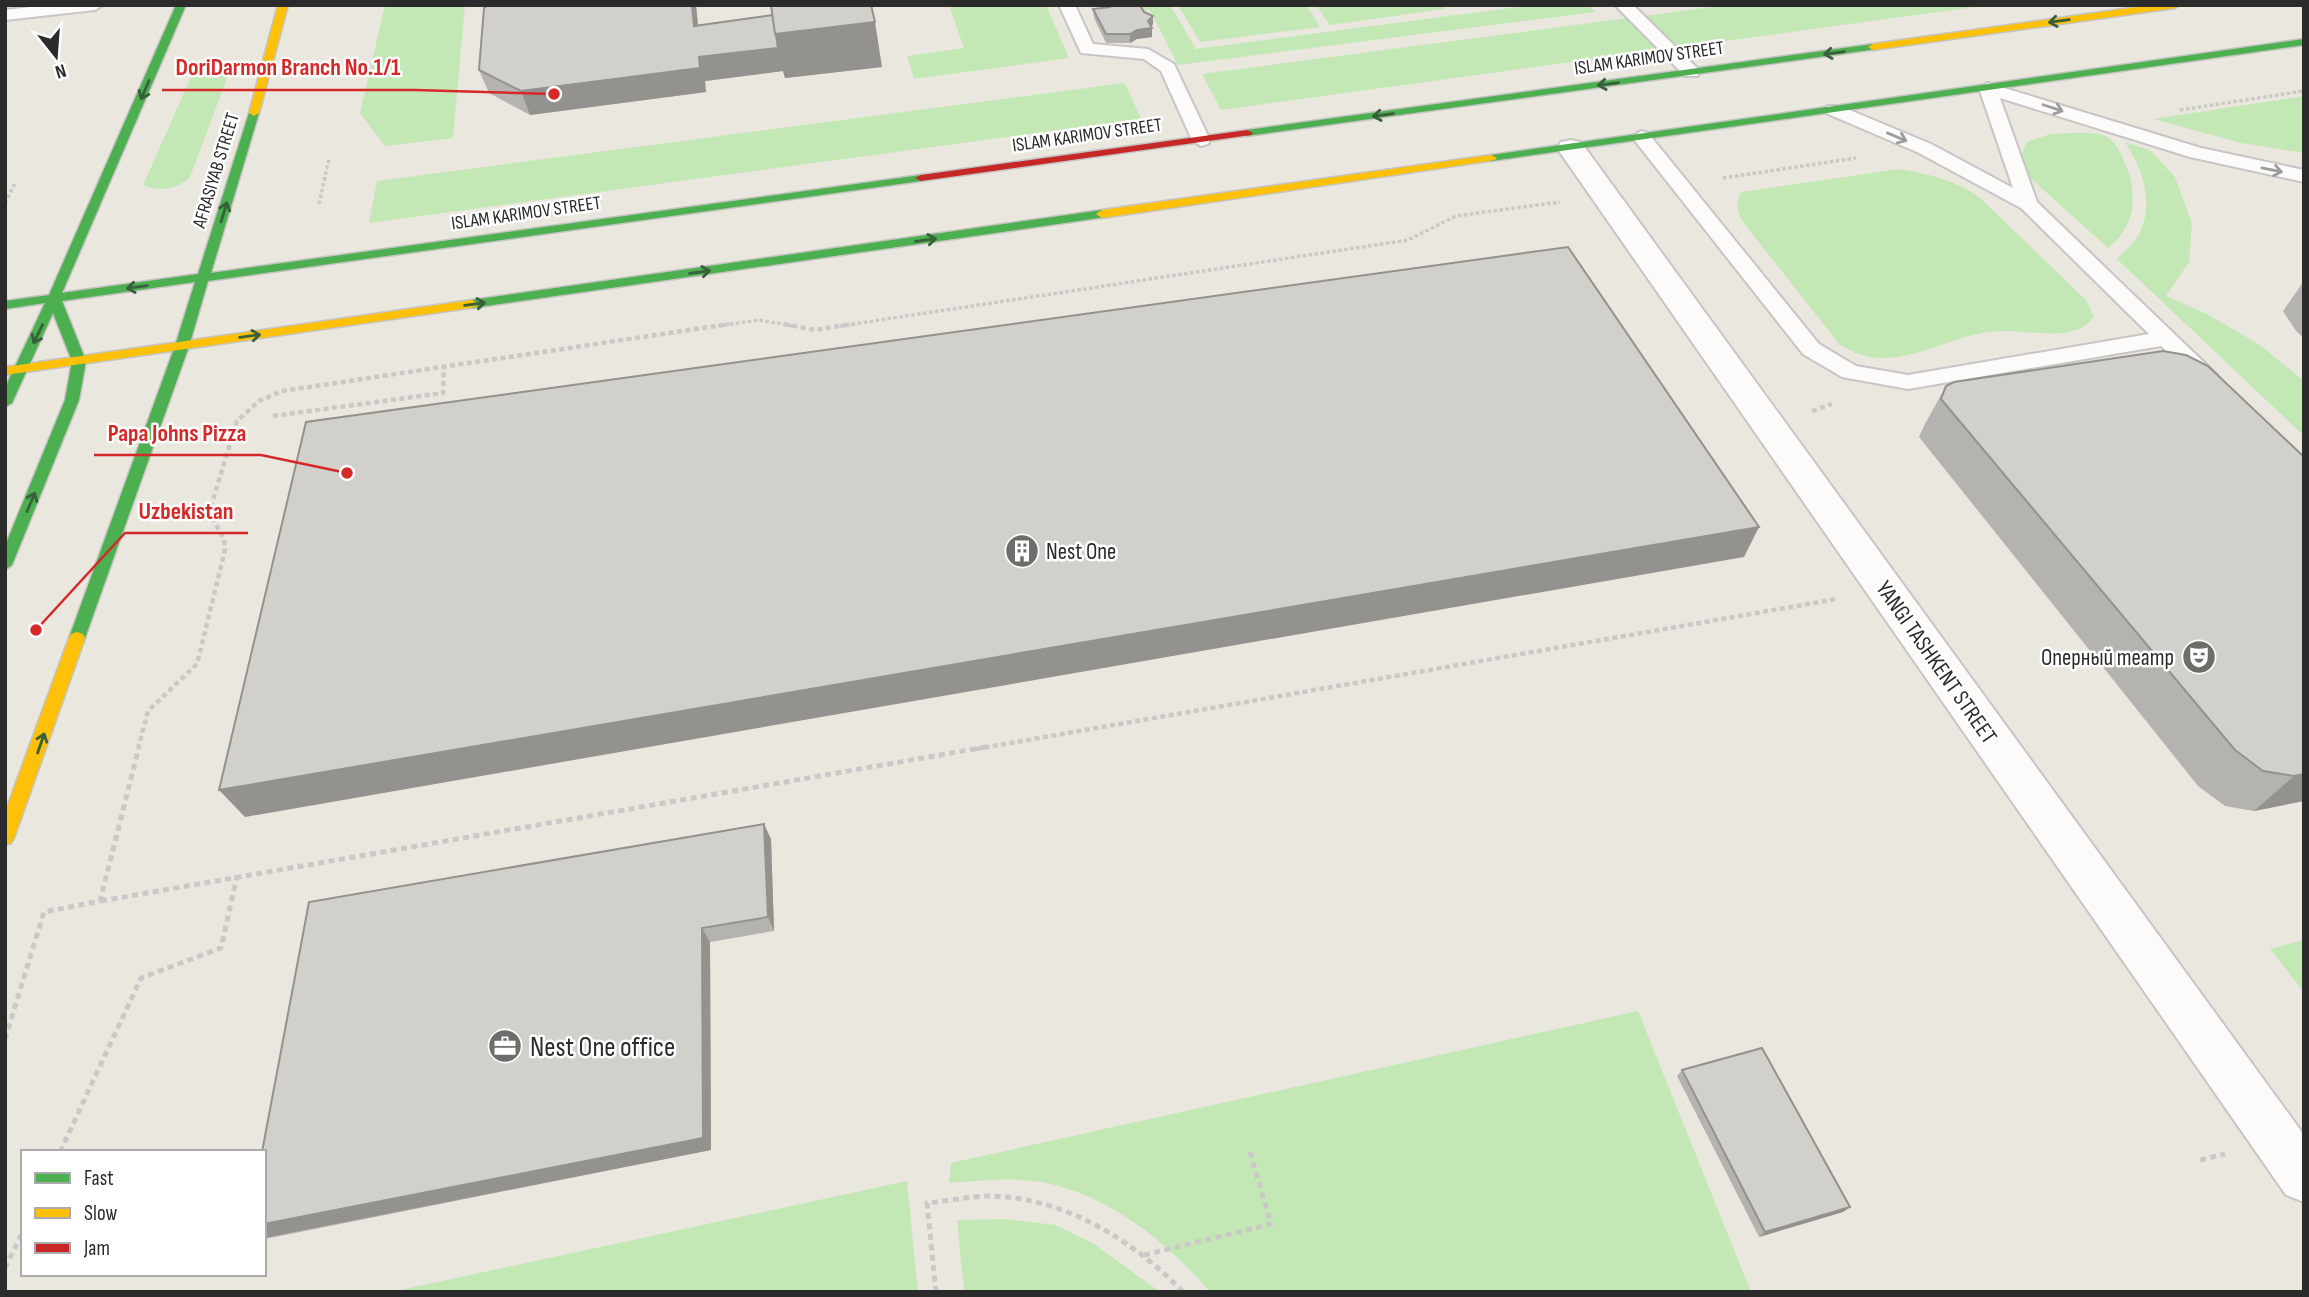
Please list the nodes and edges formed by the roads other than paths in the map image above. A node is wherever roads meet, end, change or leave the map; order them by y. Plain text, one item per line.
1 (95, 5) edge
2 (181, 5) edge
3 (284, 5) edge
4 (1067, 5) edge
5 (1623, 5) edge
6 (2175, 5) edge
7 (5, 15) edge
8 (2304, 42) edge
9 (1881, 46) junction
10 (1899, 62) dead end
11 (1691, 72) junction
12 (1918, 79) dead end
13 (1988, 88) junction
14 (1937, 95) junction
15 (1834, 110) junction
16 (1641, 137) junction
17 (1201, 140) junction
18 (1571, 148) junction
19 (2304, 176) edge
20 (2028, 204) junction
21 (205, 278) junction
22 (54, 298) junction
23 (5, 305) edge
24 (2165, 338) junction
25 (183, 346) junction
26 (79, 361) junction
27 (13, 370) edge
28 (2224, 394) edge
29 (5, 403) edge
30 (5, 565) edge
31 (5, 838) edge
32 (2304, 1177) edge

1 - 7 lane
2 -> 22 main road
21 -> 3 main road, AFRASIYAB STREET
4 - 17 lane
5 - 11 lane
6 -> 9 main road, ISLAM KARIMOV STREET
8 - 13 main road
9 - 10 main road
9 -> 11 main road, ISLAM KARIMOV STREET
11 -> 17 main road, ISLAM KARIMOV STREET
12 - 14 main road
13 - 14 main road
13 -> 19 lane
13 - 20 lane
14 - 15 main road
15 - 16 main road
15 -> 20 lane
16 - 18 main road
16 - 24 lane
17 - 21 main road, ISLAM KARIMOV STREET
25 -> 18 main road
18 - 32 street, YANGI TASHKENT STREET
20 - 24 lane
21 -> 22 main road, ISLAM KARIMOV STREET
21 - 25 main road, AFRASIYAB STREET
22 - 23 main road, ISLAM KARIMOV STREET
22 - 26 main road
22 -> 27 main road
24 - 28 lane
25 - 26 main road
31 -> 25 main road, AFRASIYAB STREET
26 - 27 main road
30 -> 26 main road
27 - 29 main road

